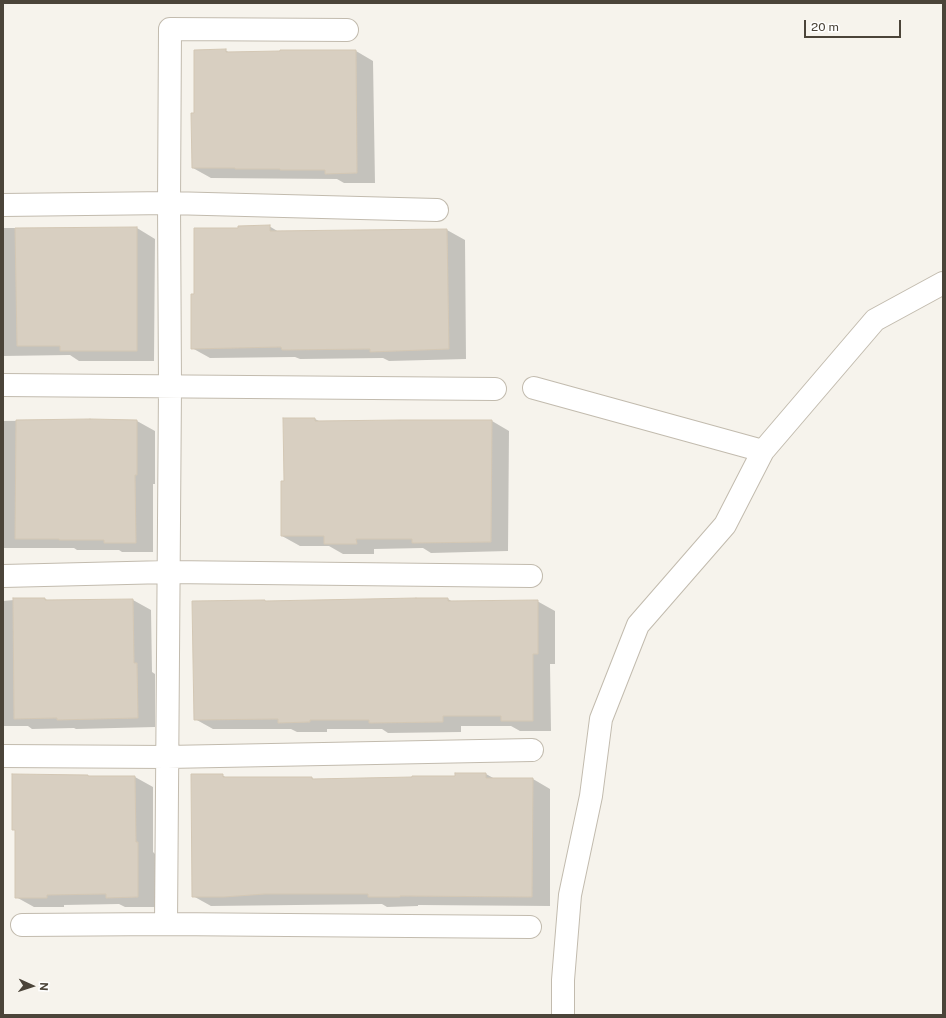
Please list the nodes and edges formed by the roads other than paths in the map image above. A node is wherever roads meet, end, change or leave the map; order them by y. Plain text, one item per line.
1 (347, 30) dead end
2 (169, 203) junction
3 (3, 205) edge
4 (437, 210) dead end
5 (943, 282) edge
6 (3, 385) edge
7 (170, 387) junction
8 (534, 388) dead end
9 (495, 389) dead end
10 (763, 451) junction
11 (168, 572) junction
12 (3, 576) edge
13 (531, 576) dead end
14 (532, 750) dead end
15 (3, 756) edge
16 (168, 757) junction
17 (166, 924) junction
18 (22, 925) dead end
19 (530, 927) dead end
20 (563, 1015) edge

1 - 2 street
2 - 3 street
2 - 4 street
2 - 7 street
5 - 10 street
6 - 7 street
7 - 9 street
7 - 11 street
8 - 10 street
10 - 20 street
11 - 12 street
11 - 13 street
11 - 16 street
14 - 16 street
15 - 16 street
16 - 17 street
17 - 18 street
17 - 19 street

